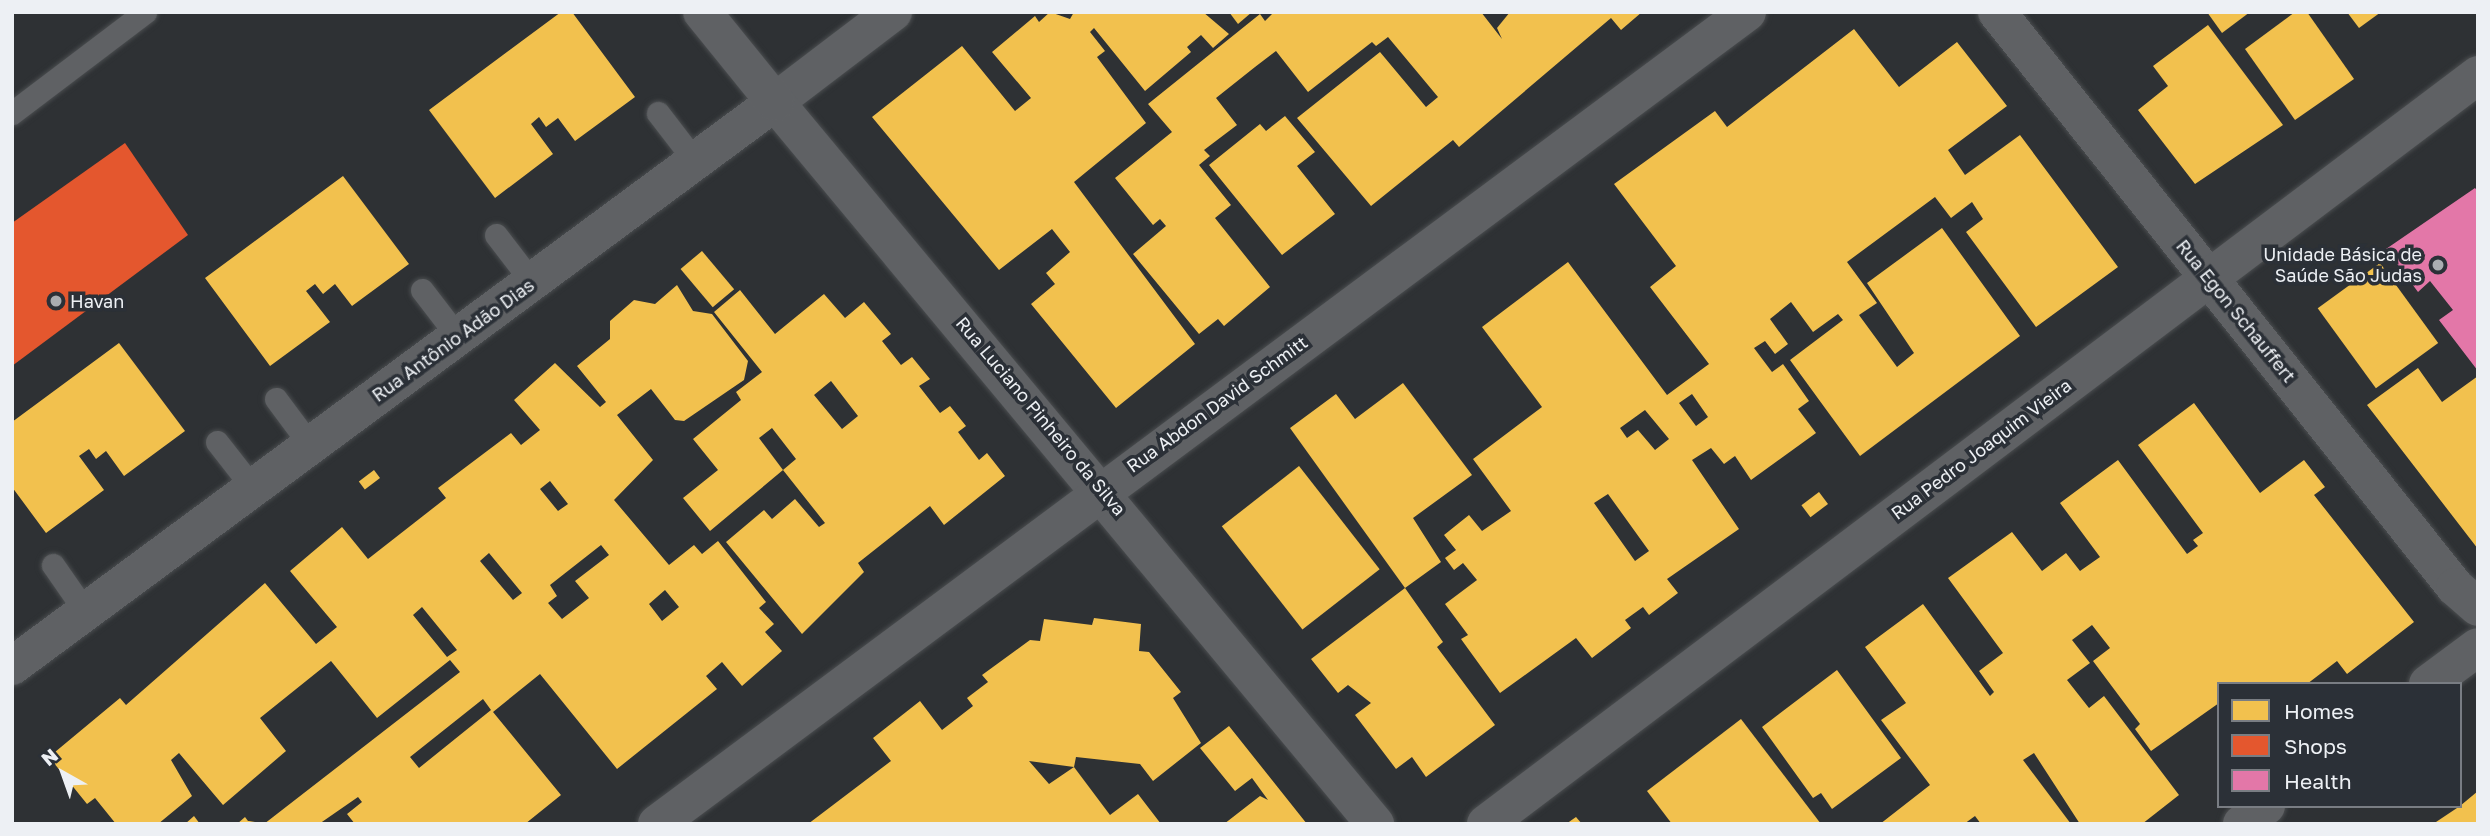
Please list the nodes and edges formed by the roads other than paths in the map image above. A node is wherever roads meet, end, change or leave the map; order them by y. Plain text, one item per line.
1 (145, 12) edge
2 (702, 12) edge
3 (893, 12) edge
4 (1747, 12) edge
5 (1997, 12) edge
6 (2478, 75) edge
7 (775, 102) junction
8 (12, 113) edge
9 (658, 113) dead end
10 (695, 161) junction
11 (496, 235) dead end
12 (2208, 275) junction
13 (532, 282) junction
14 (422, 290) dead end
15 (458, 337) junction
16 (276, 399) dead end
17 (217, 442) dead end
18 (311, 446) junction
19 (253, 488) junction
20 (1102, 489) junction
21 (53, 565) dead end
22 (2478, 607) edge
23 (85, 611) junction
24 (2478, 647) edge
25 (12, 666) edge
26 (2431, 682) edge
27 (2263, 808) edge
28 (656, 824) edge
29 (1375, 824) edge
30 (1486, 824) edge
31 (2242, 824) edge

1 - 8 lane
2 - 7 street, Rua Luciano Pinheiro da Silva
3 - 7 street, Rua Antônio Adão Dias
4 - 20 street, Rua Abdon David Schmitt
5 - 12 street, Rua Egon Schauffert
6 - 12 street, Rua Pedro Joaquim Vieira
7 - 10 street, Rua Antônio Adão Dias
7 - 20 street, Rua Luciano Pinheiro da Silva
9 - 10 lane
10 - 13 street, Rua Antônio Adão Dias
11 - 13 lane
12 - 22 street, Rua Egon Schauffert
12 - 30 street, Rua Pedro Joaquim Vieira
13 - 15 street, Rua Antônio Adão Dias
14 - 15 lane
15 - 18 street, Rua Antônio Adão Dias
16 - 18 lane
17 - 19 lane
18 - 19 street, Rua Antônio Adão Dias
19 - 23 street, Rua Antônio Adão Dias
20 - 28 street, Rua Abdon David Schmitt
20 - 29 street, Rua Luciano Pinheiro da Silva
21 - 23 lane
23 - 25 street, Rua Antônio Adão Dias
24 - 26 street
27 - 31 street

